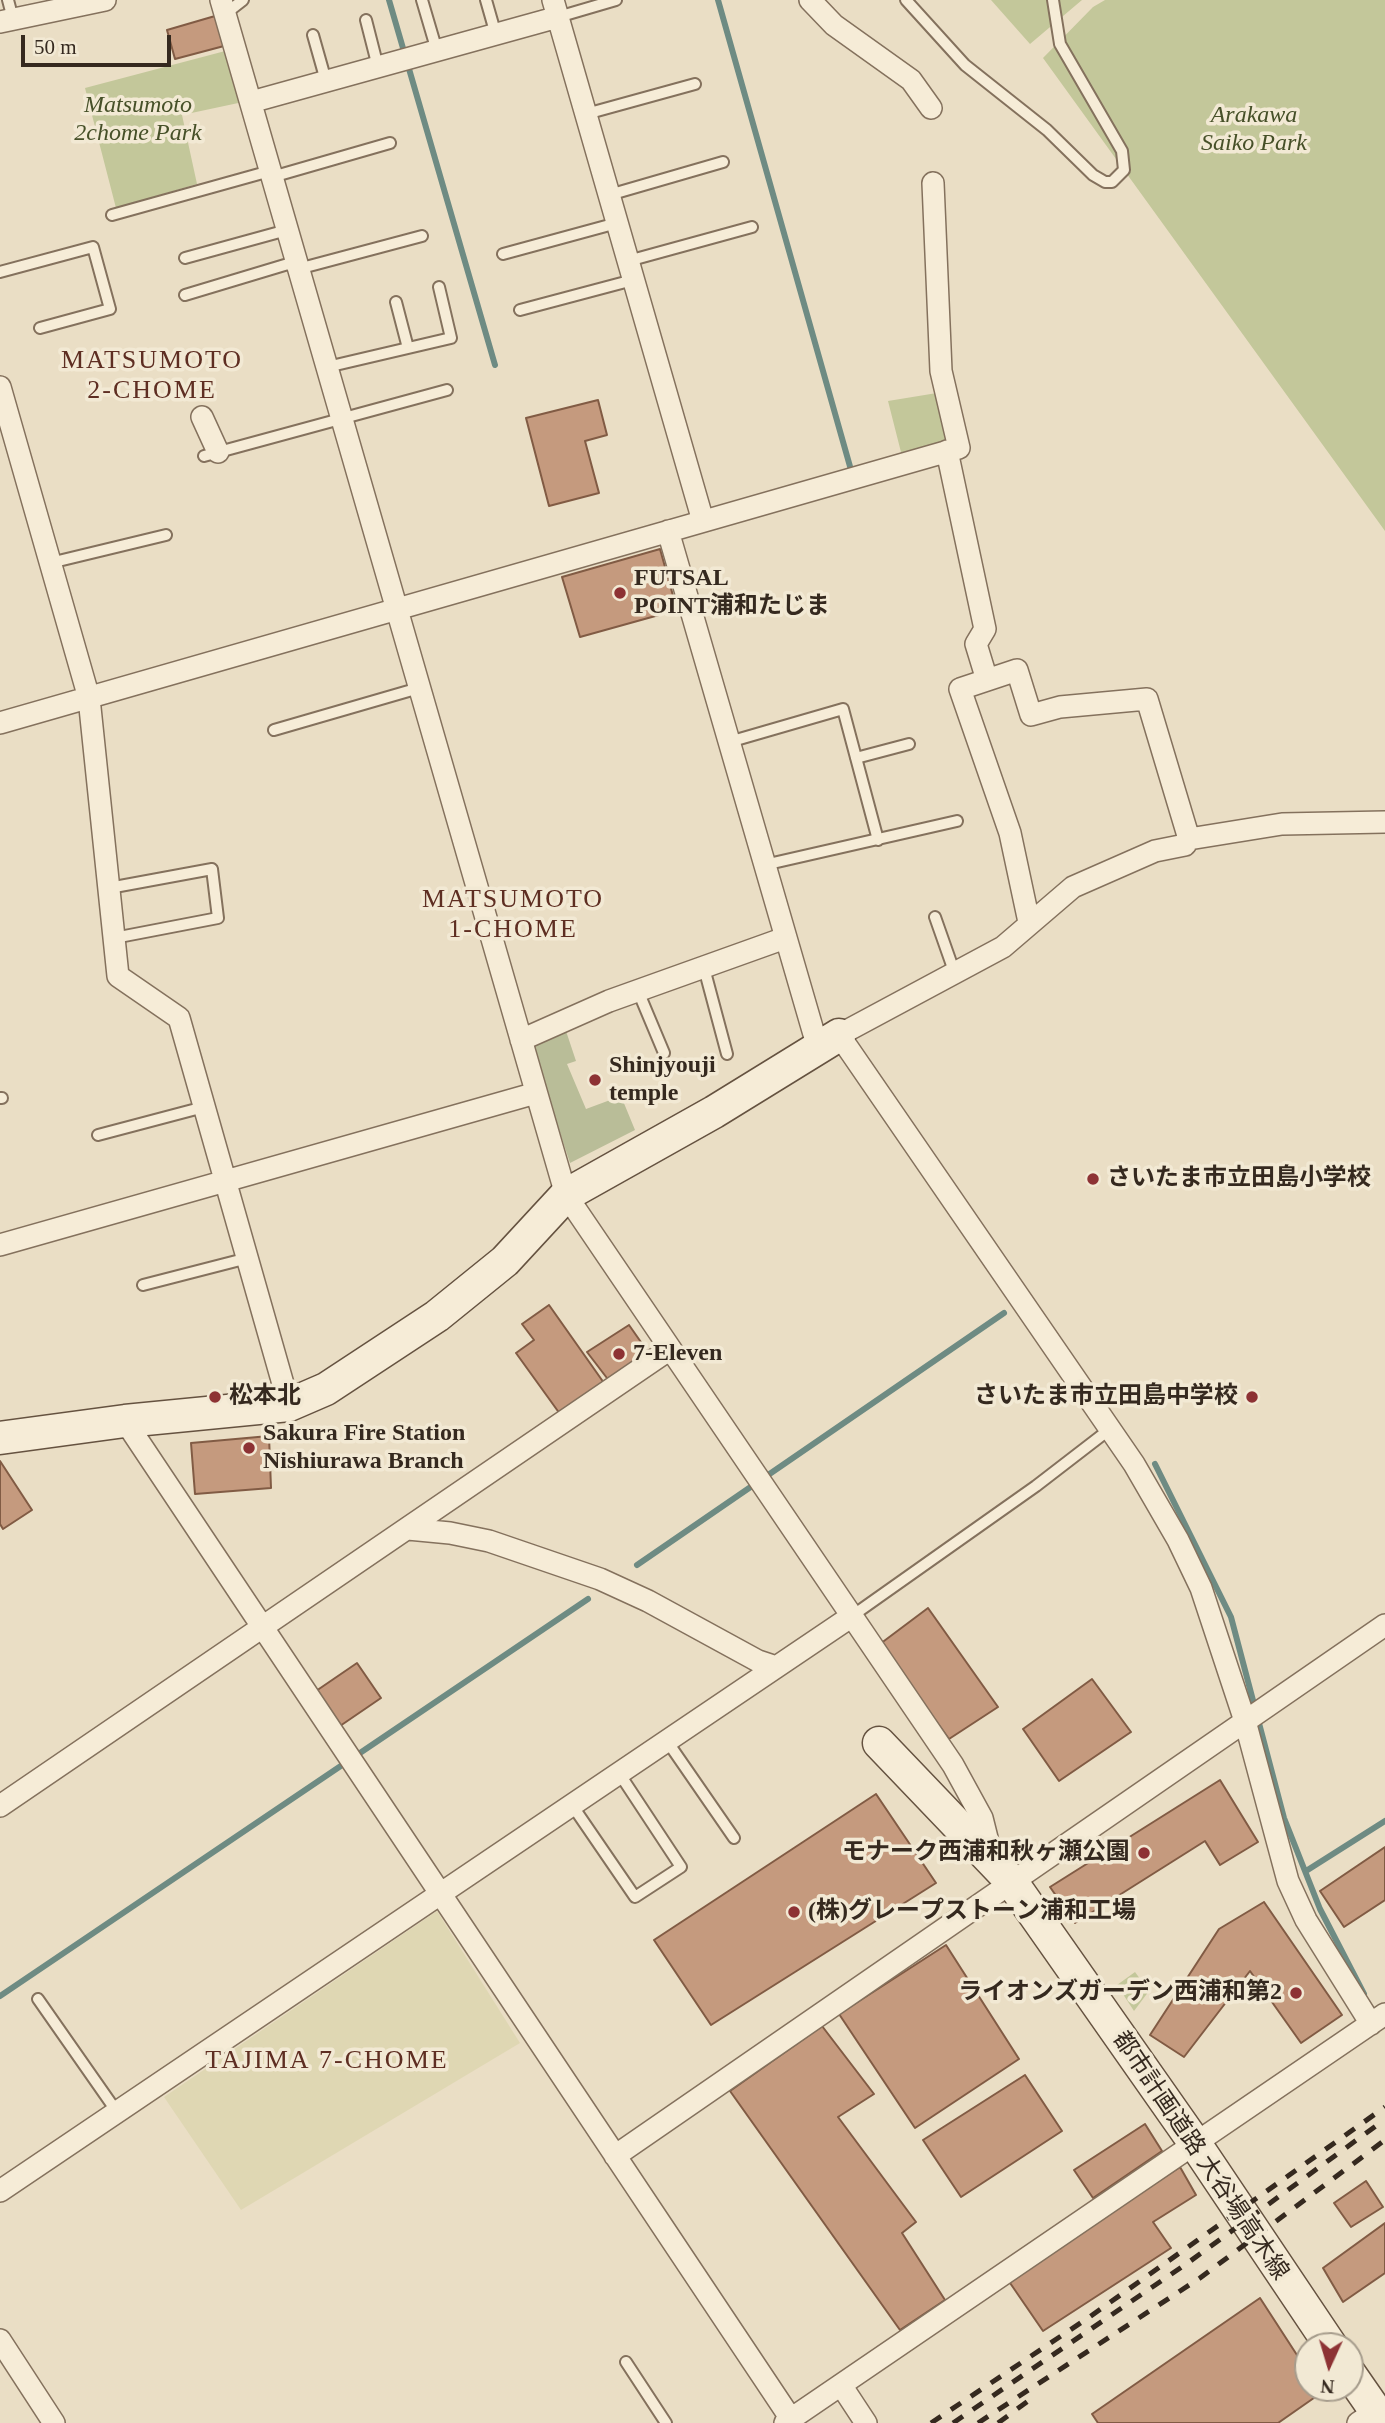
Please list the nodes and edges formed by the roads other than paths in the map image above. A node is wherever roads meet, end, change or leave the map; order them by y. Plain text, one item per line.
1 (243, 0) edge
2 (422, 0) edge
3 (486, 0) edge
4 (616, 0) edge
5 (810, 0) edge
6 (906, 0) edge
7 (1053, 0) edge
8 (99, 1) edge
9 (223, 7) edge
10 (555, 9) edge
11 (7, 13) edge
12 (366, 20) dead end
13 (313, 35) dead end
14 (496, 35) junction
15 (436, 51) junction
16 (378, 67) junction
17 (326, 81) junction
18 (695, 84) dead end
19 (251, 102) junction
20 (931, 108) dead end
21 (586, 114) junction
22 (390, 142) dead end
23 (723, 162) dead end
24 (271, 174) junction
25 (933, 183) dead end
26 (608, 195) junction
27 (112, 215) dead end
28 (617, 223) junction
29 (752, 227) dead end
30 (288, 230) junction
31 (422, 236) dead end
32 (503, 254) dead end
33 (185, 258) dead end
34 (298, 269) junction
35 (630, 270) junction
36 (0, 272) edge
37 (439, 287) dead end
38 (185, 295) dead end
39 (396, 302) dead end
40 (520, 310) dead end
41 (40, 328) dead end
42 (408, 348) junction
43 (327, 367) junction
44 (0, 387) edge
45 (447, 390) dead end
46 (202, 417) dead end
47 (341, 417) junction
48 (947, 451) junction
49 (211, 454) joint
50 (703, 522) junction
51 (668, 531) junction
52 (166, 535) dead end
53 (50, 563) junction
54 (396, 609) junction
55 (988, 680) junction
56 (419, 688) junction
57 (89, 698) junction
58 (0, 723) edge
59 (274, 730) dead end
60 (729, 742) junction
61 (909, 744) dead end
62 (856, 758) junction
63 (957, 821) dead end
64 (1385, 822) edge
65 (1189, 839) junction
66 (878, 840) junction
67 (764, 866) junction
68 (109, 888) junction
69 (935, 917) dead end
70 (1029, 922) junction
71 (114, 938) junction
72 (785, 938) junction
73 (704, 968) junction
74 (954, 971) junction
75 (638, 991) junction
76 (521, 1040) junction
77 (829, 1042) junction
78 (664, 1053) dead end
79 (727, 1054) dead end
80 (536, 1093) junction
81 (204, 1107) junction
82 (98, 1135) dead end
83 (226, 1181) junction
84 (566, 1195) junction
85 (0, 1245) edge
86 (248, 1258) junction
87 (143, 1285) dead end
88 (670, 1349) junction
89 (289, 1405) junction
90 (125, 1421) junction
91 (1110, 1429) junction
92 (0, 1438) edge
93 (408, 1529) junction
94 (852, 1616) junction
95 (1385, 1625) edge
96 (263, 1627) junction
97 (776, 1667) junction
98 (1246, 1720) junction
99 (667, 1741) junction
100 (879, 1743) dead end
101 (619, 1773) junction
102 (572, 1805) junction
103 (0, 1806) edge
104 (734, 1838) dead end
105 (1002, 1871) junction
106 (440, 1893) junction
107 (38, 1999) dead end
108 (1378, 2019) edge
109 (117, 2112) junction
110 (1194, 2142) junction
111 (615, 2156) junction
112 (0, 2191) edge
113 (1322, 2332) edge
114 (0, 2340) edge
115 (626, 2362) dead end
116 (841, 2385) junction
117 (1364, 2395) edge
118 (1375, 2411) edge
119 (788, 2421) edge
120 (54, 2423) edge
121 (666, 2423) edge
122 (866, 2423) edge

1 - 9 lane
2 - 15 lane
3 - 14 lane
4 - 10 lane
5 - 20 street
6 - 7 lane
8 - 11 street
9 - 19 street
10 - 14 street
10 - 21 street
12 - 16 lane
13 - 17 lane
14 - 15 street
15 - 16 street
16 - 17 street
17 - 19 street
18 - 21 lane
19 - 24 street
21 - 26 street
22 - 24 lane
23 - 26 lane
24 - 27 lane
24 - 30 street
25 - 48 street
26 - 28 street
28 - 32 lane
28 - 35 street
29 - 35 lane
30 - 33 lane
30 - 34 street
31 - 34 lane
34 - 38 lane
34 - 43 street
35 - 40 lane
35 - 50 street
36 - 41 lane
37 - 42 lane
39 - 42 lane
42 - 43 lane
43 - 47 street
44 - 53 street
45 - 47 lane
46 - 49 street
47 - 49 lane
47 - 54 street
48 - 50 street
48 - 55 street
50 - 51 street
51 - 54 street
51 - 60 street
52 - 53 lane
53 - 57 street
54 - 56 street
54 - 57 street
55 - 65 street
55 - 70 street
56 - 59 lane
56 - 76 street
57 - 58 street
57 - 68 street
60 - 62 lane
60 - 67 street
61 - 62 lane
62 - 66 lane
63 - 66 lane
64 - 65 street
65 - 70 street
66 - 67 lane
67 - 72 street
68 - 71 street
68 - 71 lane
69 - 74 lane
70 - 74 street
71 - 81 street
72 - 73 street
72 - 77 street
73 - 75 street
73 - 79 lane
74 - 77 street
75 - 76 street
75 - 78 lane
76 - 80 street
77 - 84 street
77 - 91 street
80 - 83 street
80 - 84 street
81 - 82 lane
81 - 83 street
83 - 85 street
83 - 86 street
84 - 88 street
84 - 89 street
86 - 87 lane
86 - 89 street
88 - 93 street
88 - 94 street
89 - 90 street
90 - 92 street
90 - 96 street
91 - 94 lane
91 - 98 street
93 - 96 street
93 - 97 street
94 - 97 street
94 - 105 street
95 - 98 street
96 - 103 street
96 - 106 street
97 - 99 street
98 - 105 street
98 - 108 street
99 - 101 street
99 - 104 lane
100 - 105 street, 都市計画道路 大谷場高木線
101 - 102 street
101 - 102 lane
102 - 106 street
105 - 110 street, 都市計画道路 大谷場高木線
105 - 111 street
106 - 109 street
106 - 111 street
107 - 109 lane
108 - 110 street
109 - 112 street
110 - 113 street, 都市計画道路 大谷場高木線
110 - 116 street
111 - 119 street
114 - 120 street
115 - 121 lane
116 - 119 street
116 - 122 street
117 - 118 street

